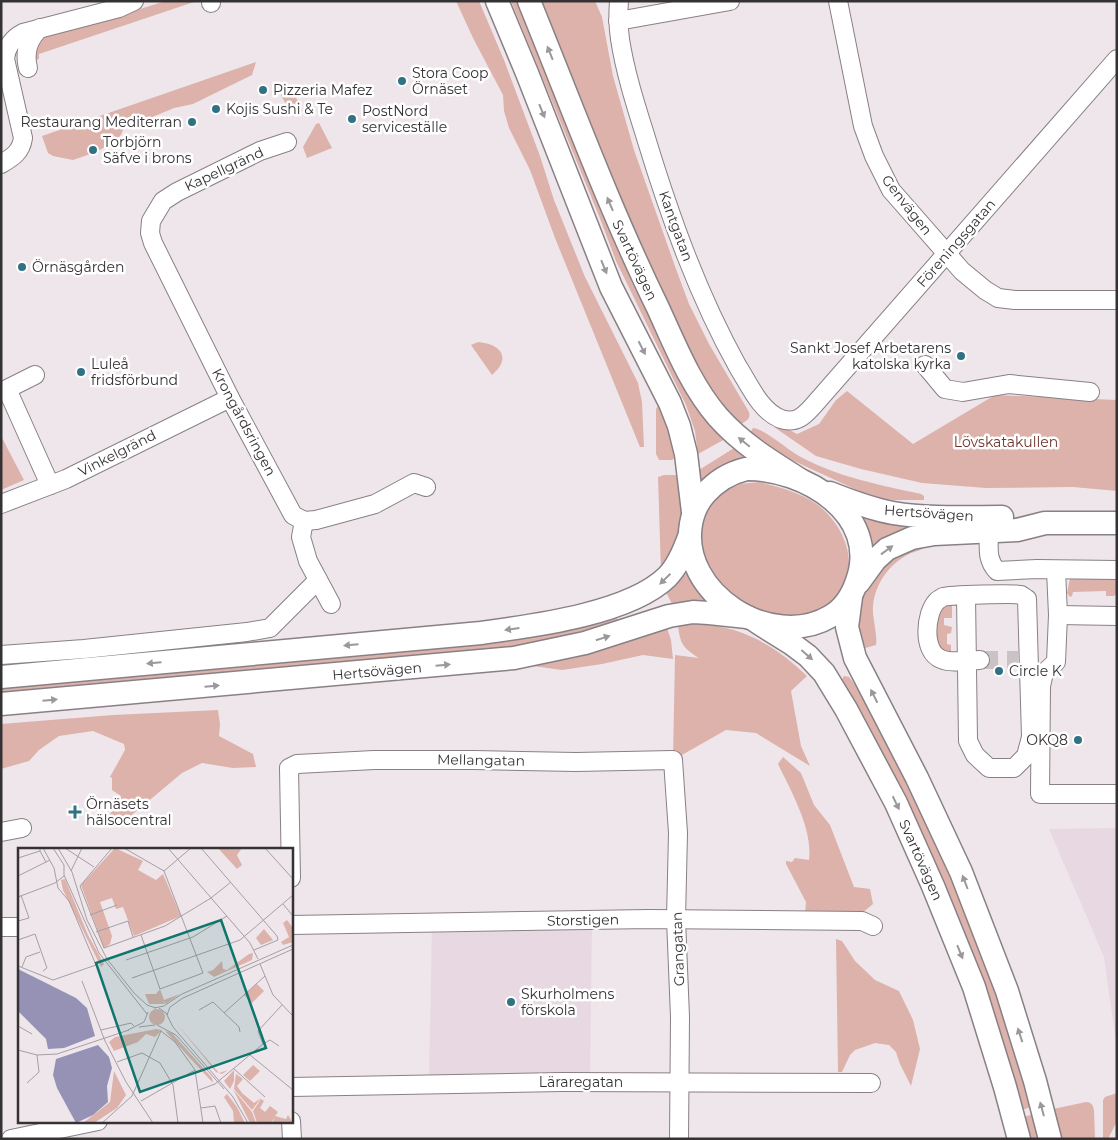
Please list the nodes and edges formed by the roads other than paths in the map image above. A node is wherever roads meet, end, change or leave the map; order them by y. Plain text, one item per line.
1 (134, 1) edge
2 (497, 1) edge
3 (528, 1) edge
4 (619, 1) edge
5 (730, 1) edge
6 (838, 1) edge
7 (618, 21) junction
8 (40, 28) junction
9 (5, 43) edge
10 (1117, 59) edge
11 (28, 68) dead end
12 (287, 142) dead end
13 (1, 164) edge
14 (163, 200) joint
15 (948, 253) junction
16 (1117, 300) edge
17 (925, 365) dead end
18 (35, 375) dead end
19 (1090, 392) dead end
20 (230, 398) junction
21 (791, 420) joint
22 (808, 484) junction
23 (50, 485) junction
24 (426, 487) dead end
25 (1, 504) edge
26 (693, 512) junction
27 (304, 521) junction
28 (1045, 523) junction
29 (1117, 523) edge
30 (989, 532) junction
31 (689, 537) junction
32 (1056, 570) junction
33 (1117, 570) edge
34 (997, 571) junction
35 (318, 580) junction
36 (853, 592) junction
37 (998, 594) junction
38 (966, 596) junction
39 (331, 604) dead end
40 (1058, 616) junction
41 (1117, 616) edge
42 (752, 620) junction
43 (1, 655) edge
44 (973, 660) junction
45 (1, 678) edge
46 (1, 704) edge
47 (674, 760) joint
48 (1117, 794) edge
49 (22, 828) dead end
50 (1, 832) edge
51 (291, 848) edge
52 (676, 919) junction
53 (292, 925) edge
54 (874, 926) dead end
55 (1, 927) edge
56 (18, 927) edge
57 (680, 1083) junction
58 (872, 1083) dead end
59 (292, 1087) edge
60 (93, 1122) edge
61 (291, 1122) edge
62 (1050, 1138) edge
63 (11, 1139) edge
64 (292, 1139) edge
65 (679, 1139) edge
66 (1018, 1139) edge

1 - 8 street
2 -> 26 main road
22 -> 3 main road, Svartövägen
4 - 7 street, Kantgatan
5 - 7 street
6 - 15 street, Genvägen
7 - 21 street, Kantgatan
8 - 9 street
8 - 11 street
9 - 13 street
10 - 15 street, Föreningsgatan
12 - 14 street, Kapellgränd
14 - 20 street, Krongårdsringen
15 - 16 street, Genvägen
15 - 21 street, Föreningsgatan
17 - 19 street
18 - 23 street
20 - 23 street, Vinkelgränd
20 - 27 street, Krongårdsringen
22 - 26 main road
22 - 28 main road, Hertsövägen
22 - 36 main road
23 - 25 street, Vinkelgränd
24 - 27 street
26 - 31 main road
27 - 35 street
28 - 29 main road, Hertsövägen
28 - 30 main road, Hertsövägen
30 - 34 street, Hertsövägen
36 -> 30 main road, Hertsövägen
31 - 42 main road
31 -> 45 main road, Hertsövägen
32 - 33 street
32 - 34 street
32 - 40 street
34 - 37 street, Hertsövägen
35 - 39 street
35 - 43 street
36 - 42 main road
62 -> 36 main road
37 - 38 street
37 - 44 street
38 - 44 street
38 - 44 street
40 - 41 street
40 - 48 street
46 -> 42 main road, Hertsövägen
42 -> 66 main road, Svartövägen
47 - 51 street, Mellangatan
47 - 52 street, Grangatan
49 - 50 street
52 - 53 street, Storstigen
52 - 54 street, Storstigen
52 - 57 street, Grangatan
55 - 56 street
57 - 58 street, Läraregatan
57 - 59 street, Läraregatan
57 - 65 street, Grangatan
60 - 63 street
61 - 64 street

